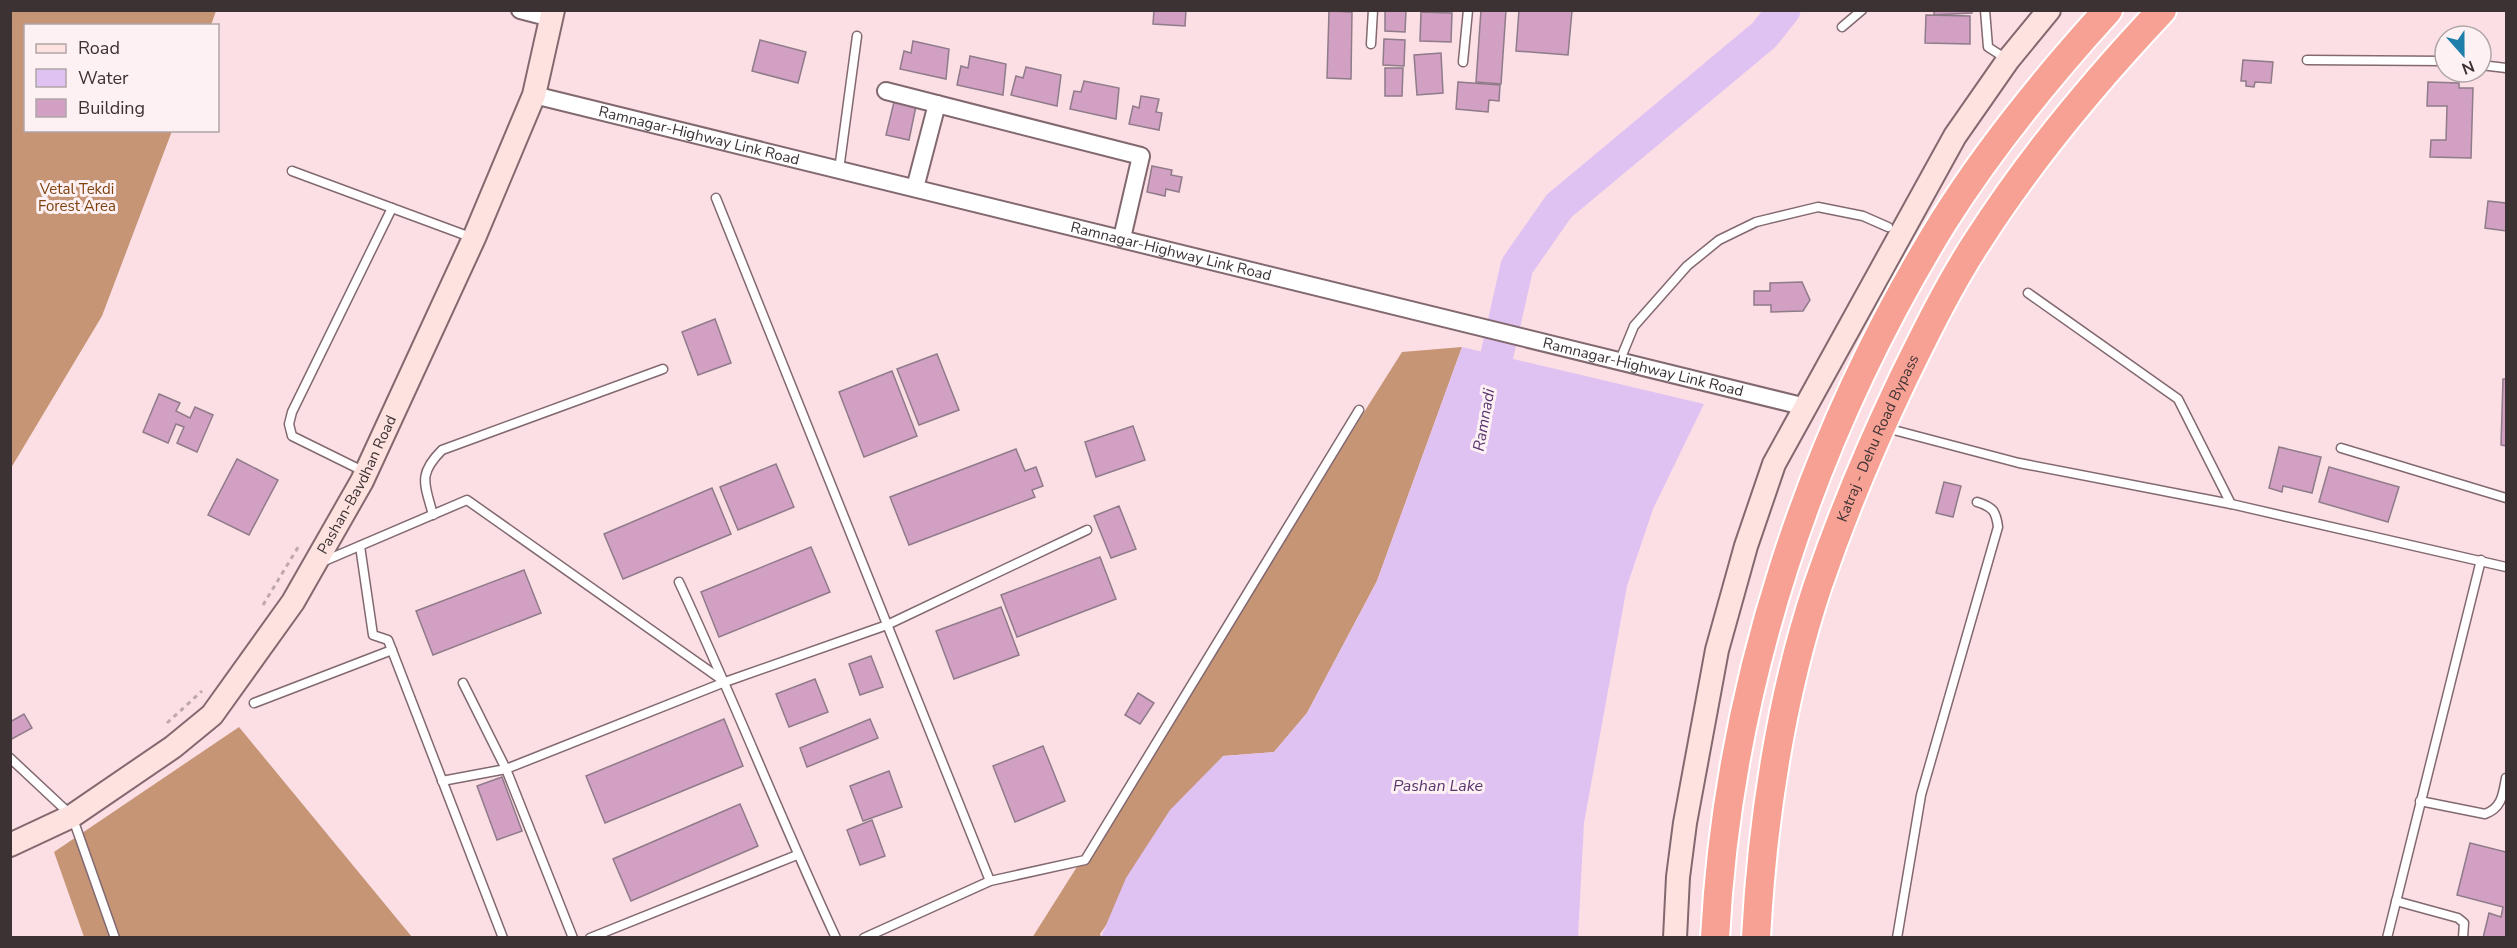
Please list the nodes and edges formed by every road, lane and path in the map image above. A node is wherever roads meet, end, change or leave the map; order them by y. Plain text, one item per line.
1 (520, 10) edge
2 (1373, 10) edge
3 (1468, 10) edge
4 (1862, 10) edge
5 (1985, 10) edge
6 (2049, 10) edge
7 (2108, 10) edge
8 (2162, 10) edge
9 (552, 14) edge
10 (1842, 27) dead end
11 (857, 36) dead end
12 (1371, 44) dead end
13 (2008, 60) junction
14 (2307, 60) dead end
15 (2433, 61) edge
16 (1464, 62) dead end
17 (886, 91) dead end
18 (534, 95) junction
19 (937, 104) junction
20 (839, 170) junction
21 (292, 171) dead end
22 (915, 188) junction
23 (716, 198) dead end
24 (392, 208) junction
25 (1888, 227) dead end
26 (474, 238) junction
27 (1122, 238) junction
28 (2028, 293) dead end
29 (1620, 360) junction
30 (663, 369) dead end
31 (1806, 407) junction
32 (1359, 410) dead end
33 (1881, 426) junction
34 (2341, 448) dead end
35 (366, 472) junction
36 (2506, 498) edge
37 (1977, 502) dead end
38 (2231, 504) junction
39 (433, 515) junction
40 (1087, 530) dead end
41 (301, 543) dead end
42 (360, 546) junction
43 (2481, 560) junction
44 (313, 566) junction
45 (2506, 567) edge
46 (679, 582) dead end
47 (258, 614) dead end
48 (887, 625) junction
49 (392, 650) junction
50 (725, 682) junction
51 (463, 683) dead end
52 (202, 691) dead end
53 (254, 703) dead end
54 (162, 728) dead end
55 (10, 758) edge
56 (506, 769) junction
57 (2506, 778) edge
58 (442, 781) junction
59 (2420, 801) junction
60 (72, 816) junction
61 (10, 845) edge
62 (797, 855) junction
63 (990, 881) junction
64 (2396, 901) junction
65 (115, 938) edge
66 (503, 938) edge
67 (573, 938) edge
68 (590, 938) edge
69 (837, 938) edge
70 (864, 938) edge
71 (1675, 938) edge
72 (1715, 938) edge
73 (1756, 938) edge
74 (1897, 938) edge
75 (2386, 938) edge
76 (2463, 938) edge

1 - 9 street
2 - 12 lane
3 - 16 lane
4 - 10 lane
5 - 13 lane
6 - 13 main road
7 - 72 highway
8 - 33 highway, Katraj - Dehu Road Bypass
9 - 18 main road, Pashan-Bavdhan Road
11 - 20 lane
13 - 31 main road
14 - 15 lane
17 - 19 street
18 - 20 street, Ramnagar-Highway Link Road
18 - 26 main road, Pashan-Bavdhan Road
19 - 22 street
19 - 27 street
20 - 22 street, Ramnagar-Highway Link Road
21 - 24 lane
22 - 27 street, Ramnagar-Highway Link Road
23 - 48 lane
24 - 26 lane
24 - 35 lane
25 - 29 lane
26 - 35 main road, Pashan-Bavdhan Road
27 - 29 street, Ramnagar-Highway Link Road
28 - 38 lane
29 - 31 street, Ramnagar-Highway Link Road
30 - 39 lane
31 - 71 main road
32 - 63 lane
33 - 38 lane
33 - 73 highway, Katraj - Dehu Road Bypass
34 - 36 lane
35 - 44 main road, Pashan-Bavdhan Road
37 - 74 lane
38 - 43 lane
39 - 42 lane
39 - 50 lane
40 - 48 lane
41 - 47 path
42 - 44 lane
42 - 49 lane
43 - 45 lane
43 - 59 lane
44 - 60 main road, Pashan-Bavdhan Road
46 - 50 lane
48 - 50 lane
48 - 63 lane
49 - 53 lane
49 - 58 lane
50 - 56 lane
50 - 62 lane
51 - 56 lane
52 - 54 path
55 - 60 lane
56 - 58 lane
56 - 67 lane
57 - 59 lane
58 - 66 lane
59 - 64 lane
60 - 61 main road, Pashan-Bavdhan Road
60 - 65 lane
62 - 68 lane
62 - 69 lane
63 - 70 lane
64 - 75 lane
64 - 76 lane

